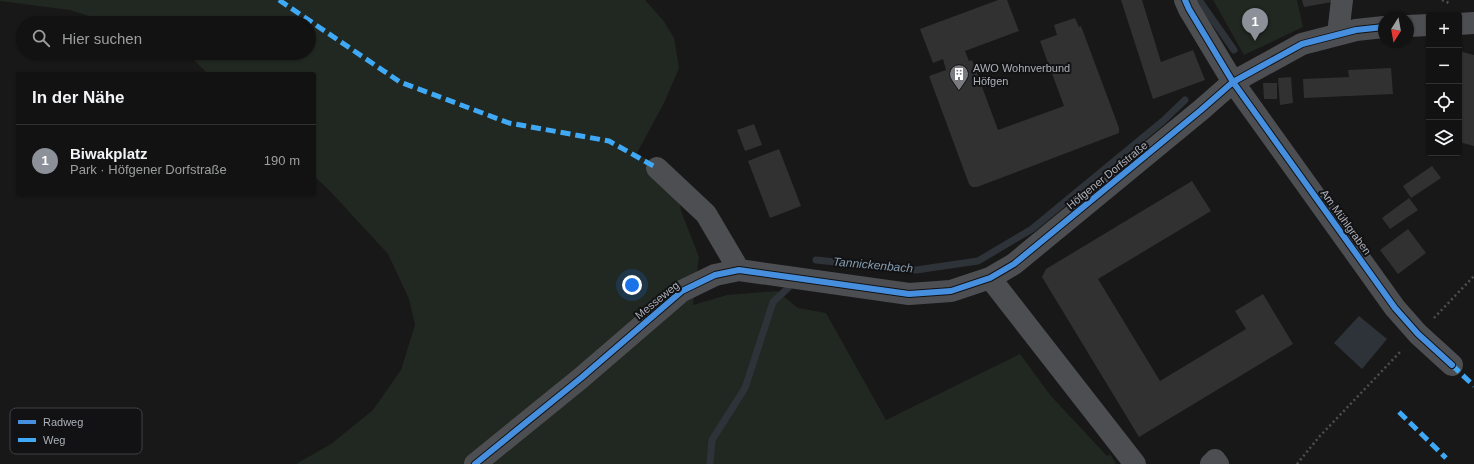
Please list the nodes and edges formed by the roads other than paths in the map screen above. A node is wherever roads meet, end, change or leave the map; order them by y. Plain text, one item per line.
1 (1185, 0) edge
2 (1342, 0) edge
3 (1474, 23) edge
4 (1462, 24) edge
5 (1426, 25) edge
6 (1414, 26) edge
7 (1378, 28) edge
8 (1338, 34) junction
9 (1233, 82) junction
10 (658, 168) dead end
11 (739, 270) junction
12 (990, 278) junction
13 (1452, 365) dead end
14 (475, 464) edge
15 (1135, 464) edge
16 (1211, 464) edge
17 (1218, 464) edge

1 - 9 street
2 - 8 street
3 - 4 street
5 - 6 street
7 - 8 street, Höfgener Dorfstraße
8 - 9 street, Höfgener Dorfstraße
9 - 12 street, Höfgener Dorfstraße
9 - 13 street, Am Mühlgraben
10 - 11 street
11 - 12 street, Messeweg
11 - 14 street, Messeweg
12 - 15 street
16 - 17 street

